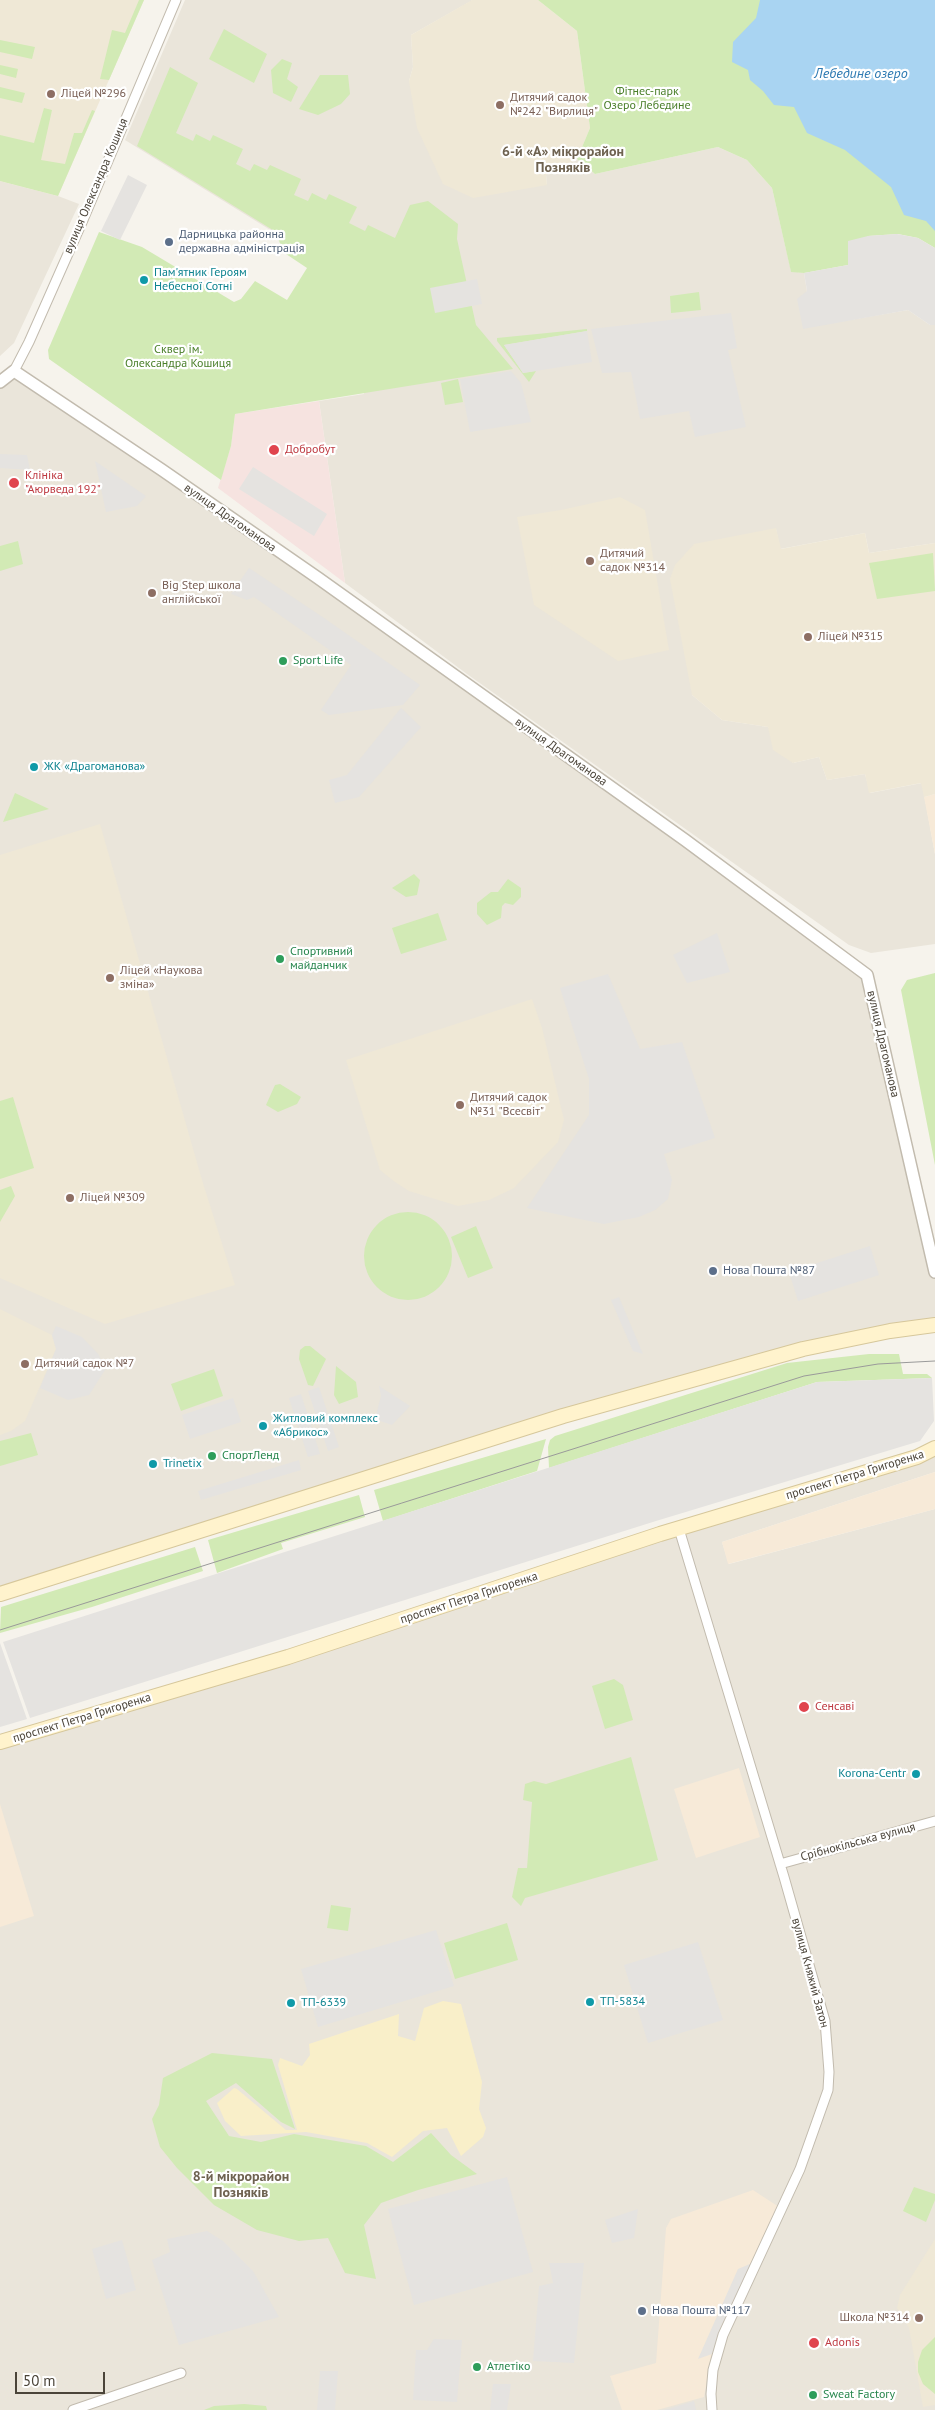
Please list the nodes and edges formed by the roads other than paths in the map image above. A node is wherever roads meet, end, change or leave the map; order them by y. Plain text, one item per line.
1 (176, 0) edge
2 (14, 371) junction
3 (0, 382) edge
4 (935, 1272) edge
5 (935, 1325) edge
6 (935, 1448) edge
7 (679, 1528) junction
8 (0, 1594) edge
9 (0, 1742) edge
10 (935, 1821) edge
11 (780, 1864) junction
12 (181, 2373) dead end
13 (73, 2410) edge
14 (712, 2410) edge

1 - 2 street, вулиця Олександра Кошиця
2 - 3 street
2 - 4 street, вулиця Драгоманова
5 - 8 main road
6 - 7 main road, проспект Петра Григоренка
7 - 9 main road, проспект Петра Григоренка
7 - 11 street, вулиця Княжий Затон
10 - 11 street, Срібнокільська вулиця
11 - 14 street, вулиця Княжий Затон
12 - 13 street

